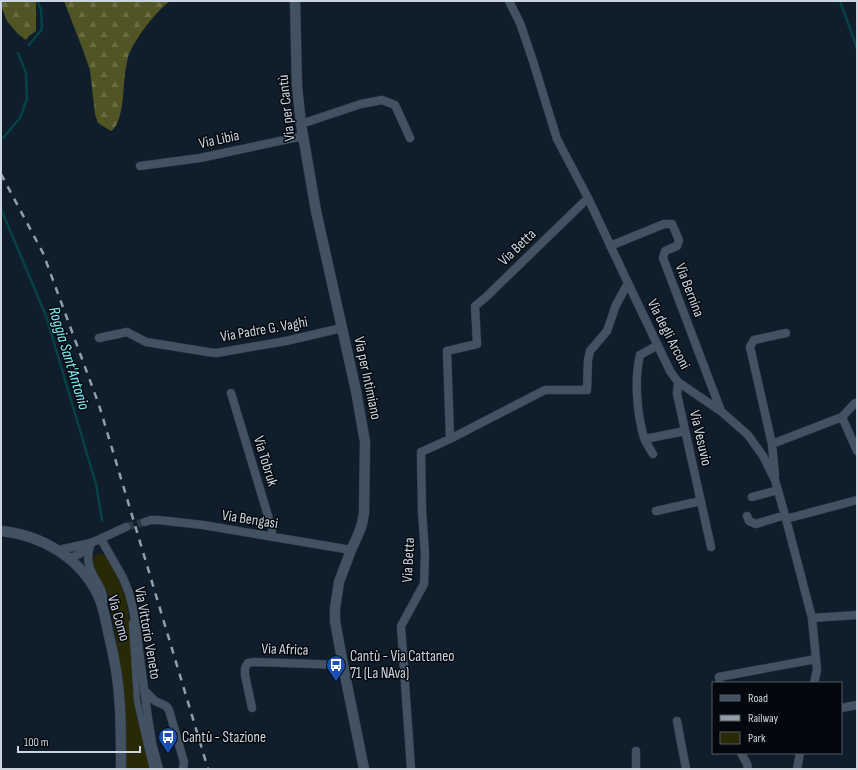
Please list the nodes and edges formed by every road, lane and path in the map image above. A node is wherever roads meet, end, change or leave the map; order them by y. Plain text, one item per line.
1 (296, 1) edge
2 (509, 1) edge
3 (301, 124) junction
4 (303, 136) junction
5 (410, 138) dead end
6 (140, 166) dead end
7 (588, 198) junction
8 (316, 211) joint
9 (610, 246) junction
10 (628, 283) junction
11 (342, 328) junction
12 (786, 333) dead end
13 (99, 338) dead end
14 (658, 345) junction
15 (678, 382) junction
16 (231, 393) dead end
17 (855, 403) dead end
18 (722, 412) junction
19 (842, 417) junction
20 (685, 431) junction
21 (450, 439) junction
22 (645, 439) junction
23 (772, 444) junction
24 (857, 451) edge
25 (653, 454) dead end
26 (775, 480) junction
27 (778, 490) junction
28 (752, 498) dead end
29 (857, 500) edge
30 (701, 501) junction
31 (656, 511) dead end
32 (748, 516) dead end
33 (786, 517) junction
34 (145, 522) tunnel mouth
35 (126, 527) tunnel mouth
36 (1, 531) edge
37 (272, 536) junction
38 (96, 540) junction
39 (711, 547) dead end
40 (350, 550) junction
41 (64, 554) junction
42 (103, 608) junction
43 (857, 615) edge
44 (812, 618) junction
45 (816, 659) junction
46 (343, 665) junction
47 (720, 682) edge
48 (814, 682) edge
49 (145, 691) junction
50 (857, 705) edge
51 (252, 708) dead end
52 (842, 708) edge
53 (677, 721) dead end
54 (636, 751) dead end
55 (742, 754) edge
56 (800, 754) edge
57 (121, 769) edge
58 (153, 769) edge
59 (159, 769) edge
60 (183, 769) edge
61 (364, 769) edge
62 (411, 769) edge
63 (636, 769) edge
64 (686, 769) edge
65 (748, 769) edge
66 (797, 769) edge

1 - 3 street, Via per Cantù
2 - 7 street, Via degli Arconi
3 - 4 street, Via per Cantù
3 - 5 street
4 - 6 street, Via Libia
4 - 8 street, Via per Cantù
7 - 9 street, Via degli Arconi
7 - 21 street, Via Betta
8 - 11 street, Via per Intimiano
9 - 10 street, Via degli Arconi
9 - 18 street, Via Bernina
10 - 14 street, Via degli Arconi
10 - 21 street, Via Betta
11 - 13 street, Via Padre G. Vaghi
11 - 40 street, Via per Intimiano
12 - 23 street
14 - 15 street, Via degli Arconi
14 - 22 street
15 - 18 street, Via degli Arconi
15 - 20 street, Via Vesuvio
16 - 37 street, Via Tobruk
17 - 19 street
18 - 26 street, Via degli Arconi
19 - 23 street
19 - 24 street
20 - 22 street
20 - 30 street, Via Vesuvio
21 - 62 street, Via Betta
22 - 25 street
23 - 26 street
26 - 27 street, Via degli Arconi
27 - 28 street
27 - 33 street, Via degli Arconi
29 - 33 street
30 - 31 street
30 - 39 street, Via Vesuvio
32 - 33 street
33 - 44 street, Via degli Arconi
34 - 37 street, Via Bengasi
35 - 38 street
36 - 41 street, Via Como
37 - 40 street, Via Bengasi
38 - 41 street
38 - 42 street
38 - 49 street, Via Vittorio Veneto
38 - 58 street
40 - 46 street, Via per Intimiano
41 - 42 street, Via Como
42 - 57 street, Via Como
43 - 44 street
44 - 45 street, Via degli Arconi
45 - 47 street
45 - 48 street, Via degli Arconi
46 - 51 street, Via Africa
46 - 61 street, Via per Intimiano
49 - 59 street, Via Vittorio Veneto
49 - 60 street, Via Vittorio Veneto
50 - 52 street
53 - 64 street
54 - 63 street
55 - 65 street
56 - 66 street

